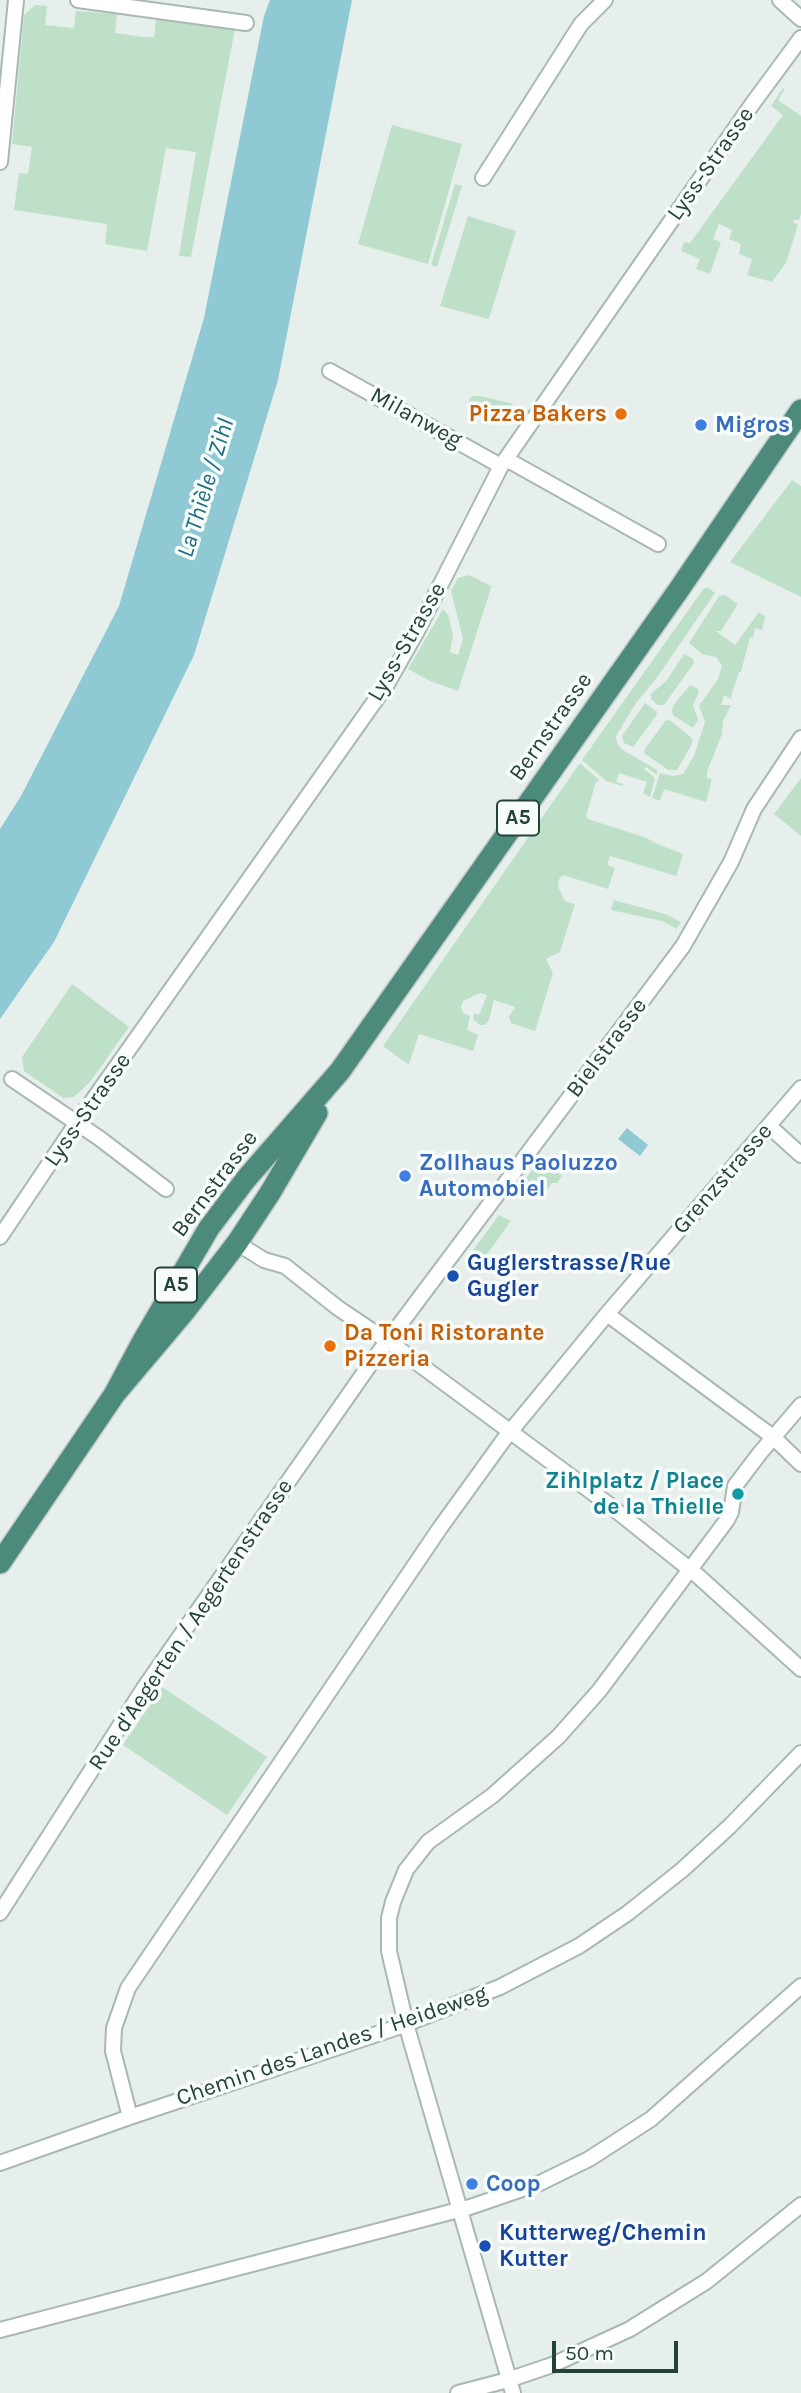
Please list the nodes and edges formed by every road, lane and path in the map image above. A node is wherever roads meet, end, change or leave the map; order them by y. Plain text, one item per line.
1 (16, 0) edge
2 (605, 0) edge
3 (780, 0) edge
4 (86, 1) edge
5 (801, 19) edge
6 (246, 23) dead end
7 (801, 38) edge
8 (0, 162) edge
9 (483, 178) dead end
10 (330, 371) dead end
11 (801, 410) edge
12 (504, 462) junction
13 (657, 544) dead end
14 (801, 738) edge
15 (340, 1071) junction
16 (12, 1079) dead end
17 (801, 1088) edge
18 (76, 1124) junction
19 (769, 1126) junction
20 (801, 1155) edge
21 (246, 1180) junction
22 (166, 1189) dead end
23 (0, 1237) edge
24 (237, 1243) junction
25 (607, 1314) junction
26 (387, 1341) junction
27 (114, 1395) junction
28 (801, 1405) edge
29 (511, 1432) junction
30 (773, 1437) junction
31 (801, 1464) edge
32 (0, 1563) edge
33 (690, 1569) junction
34 (801, 1669) edge
35 (801, 1753) edge
36 (0, 1913) edge
37 (801, 1986) edge
38 (406, 2024) junction
39 (130, 2117) junction
40 (0, 2163) edge
41 (801, 2205) edge
42 (461, 2209) junction
43 (0, 2330) edge
44 (511, 2387) edge
45 (458, 2393) edge

1 - 8 street
2 - 9 street
3 - 5 street
4 - 6 street
7 - 12 street, Lyss-Strasse
10 - 12 street, Milanweg
11 - 15 highway, Bernstrasse / A5
12 - 13 street, Milanweg
12 - 18 street, Lyss-Strasse
14 - 26 street, Bielstrasse
15 - 21 highway, Bernstrasse / A5
15 - 24 highway, Bernstrasse / A5
16 - 18 street
17 - 19 street, Grenzstrasse
18 - 22 street
18 - 23 street, Lyss-Strasse
19 - 20 street
19 - 25 street, Grenzstrasse
21 - 24 highway
21 - 27 highway, Bernstrasse / A5
24 - 26 street
24 - 27 highway, Bernstrasse / A5
25 - 29 street, Grenzstrasse
25 - 30 street
26 - 29 street
26 - 36 street, Rue d'Aegerten / Aegertenstrasse
27 - 32 highway, A5
28 - 30 street
29 - 33 street
29 - 39 street, Grenzstrasse
30 - 31 street
30 - 33 street
33 - 34 street
33 - 38 street
35 - 38 street, Chemin des Landes / Heideweg
37 - 42 street
38 - 39 street, Chemin des Landes / Heideweg
38 - 42 street
39 - 40 street, Chemin des Landes / Heideweg
41 - 44 street
42 - 43 street
42 - 44 street
44 - 45 street

